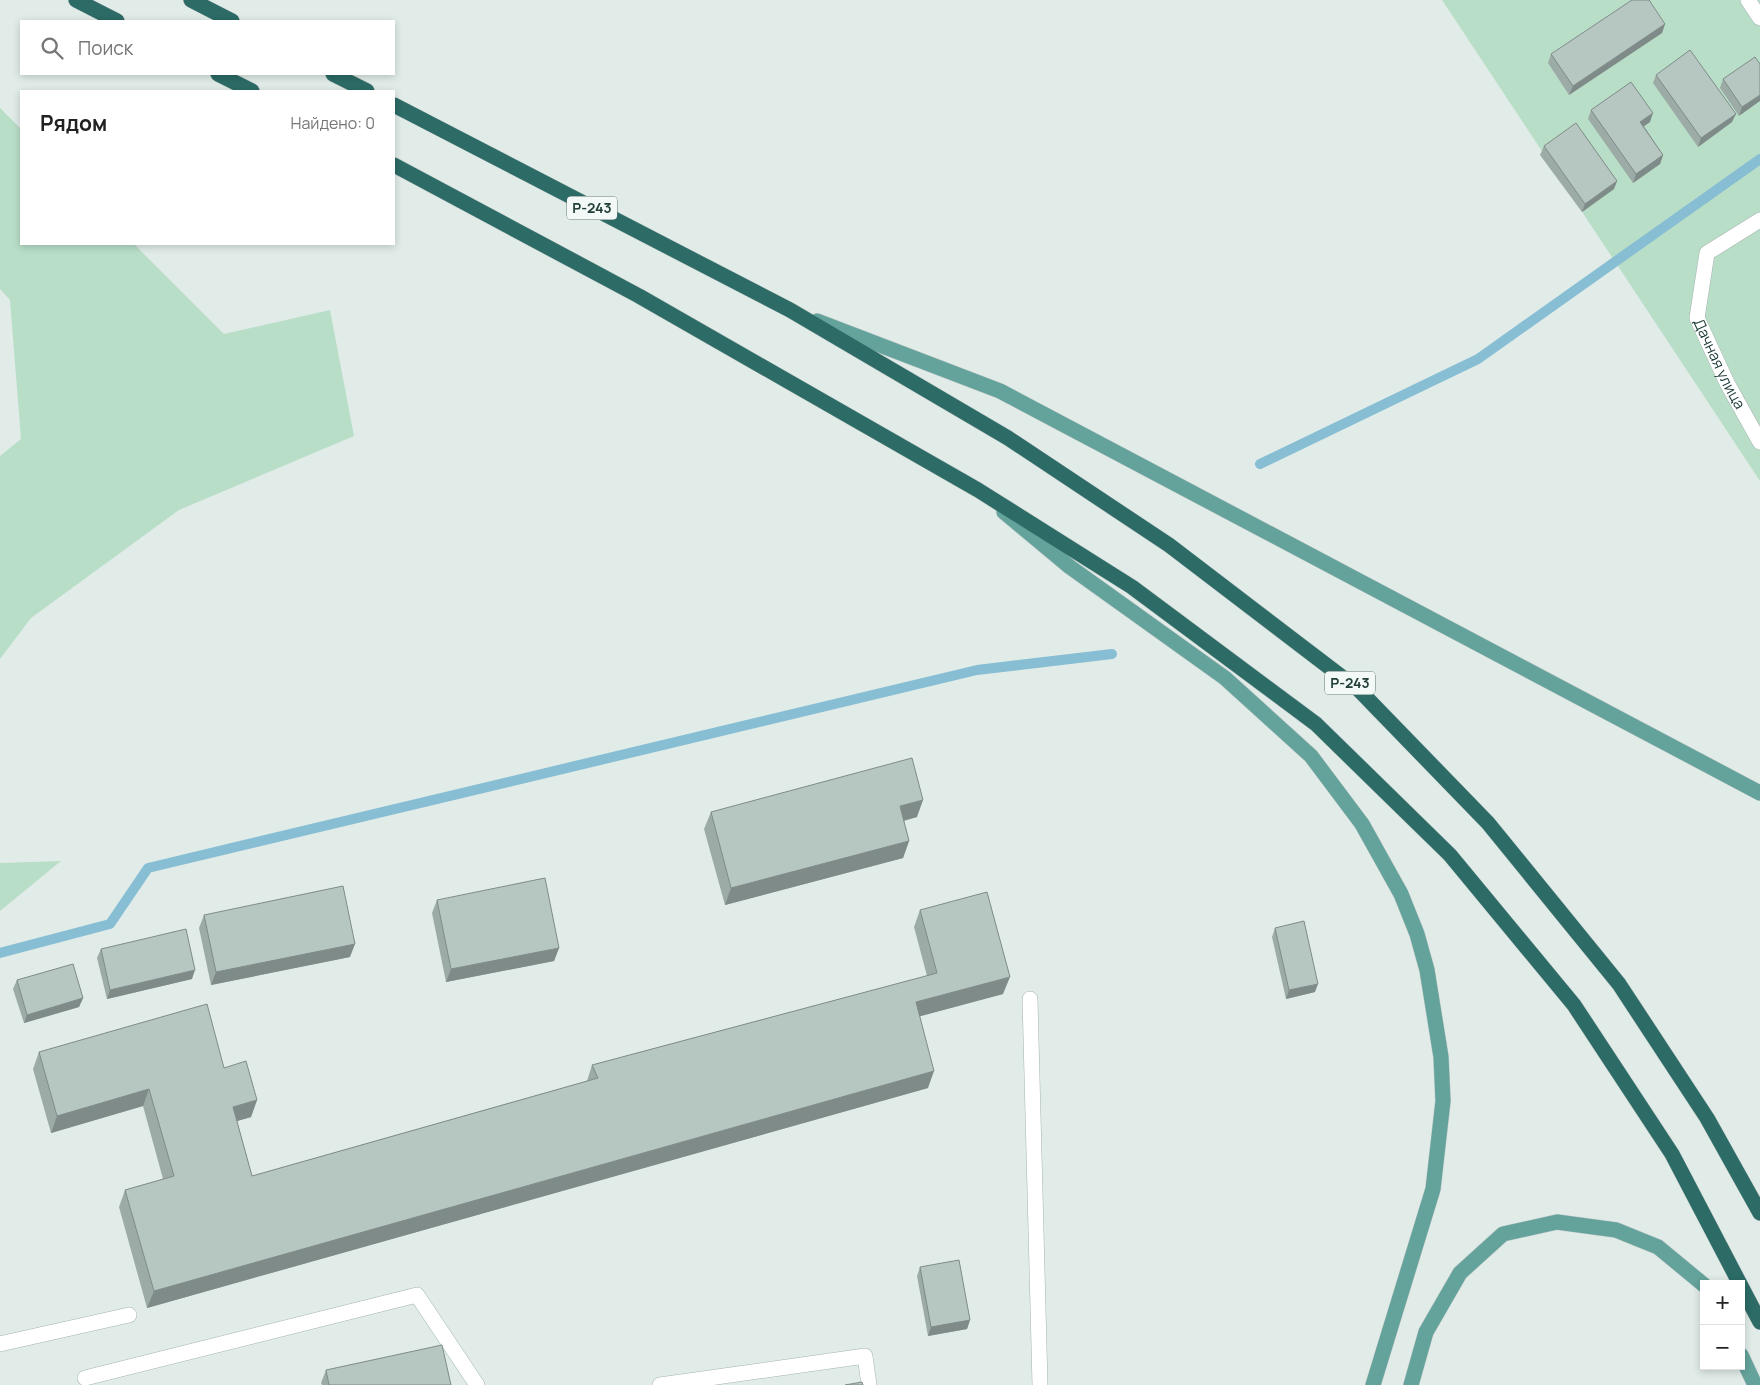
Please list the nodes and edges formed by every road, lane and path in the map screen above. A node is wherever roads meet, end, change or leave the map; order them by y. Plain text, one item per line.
1 (76, 0) edge
2 (191, 0) edge
3 (1748, 0) edge
4 (1760, 18) edge
5 (115, 20) edge
6 (230, 20) edge
7 (220, 75) edge
8 (335, 75) edge
9 (250, 90) edge
10 (365, 90) edge
11 (395, 106) edge
12 (395, 167) edge
13 (1760, 220) edge
14 (790, 310) junction
15 (1760, 442) edge
16 (978, 490) junction
17 (1760, 793) edge
18 (1030, 999) dead end
19 (1760, 1213) edge
20 (1738, 1280) edge
21 (1700, 1282) edge
22 (1745, 1293) edge
23 (129, 1315) dead end
24 (1760, 1322) edge
25 (0, 1344) edge
26 (1745, 1364) edge
27 (85, 1378) dead end
28 (477, 1385) edge
29 (660, 1385) edge
30 (869, 1385) edge
31 (1040, 1385) edge
32 (1373, 1385) edge
33 (1411, 1385) edge
34 (1755, 1385) edge

1 - 5 highway
2 - 6 highway
3 - 4 street
7 - 9 highway
8 - 10 highway
11 - 14 highway, Р-243
12 - 16 highway
13 - 15 street, Дачная улица
14 - 17 main road
14 - 19 highway, Р-243
16 - 20 highway
16 - 32 main road
18 - 31 street
21 - 33 main road
22 - 24 highway
23 - 25 street
26 - 34 main road
27 - 28 street
29 - 30 street

